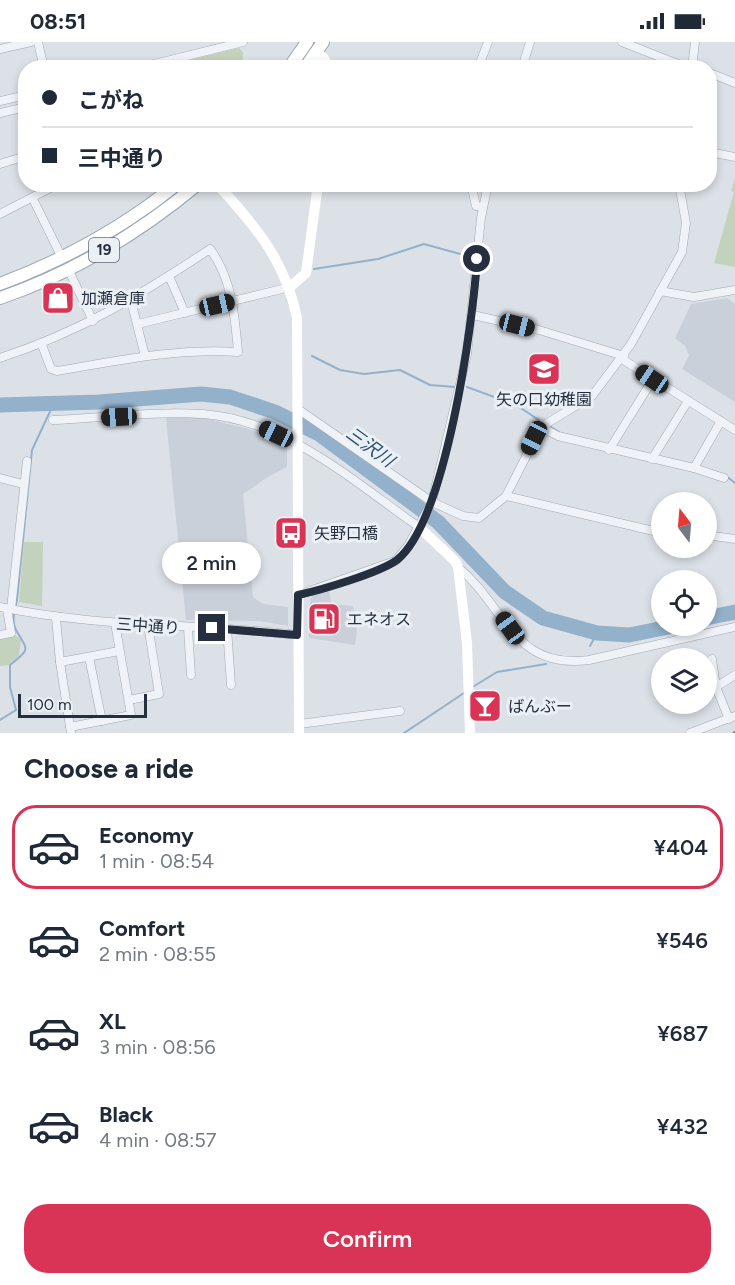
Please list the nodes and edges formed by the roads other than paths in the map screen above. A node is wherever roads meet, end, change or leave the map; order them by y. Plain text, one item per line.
1 (31, 42) edge
2 (38, 42) edge
3 (243, 42) edge
4 (307, 42) edge
5 (488, 42) edge
6 (530, 42) edge
7 (622, 42) edge
8 (695, 42) edge
9 (320, 47) edge
10 (0, 49) edge
11 (42, 60) edge
12 (170, 60) edge
13 (295, 60) edge
14 (311, 60) edge
15 (481, 60) edge
16 (524, 60) edge
17 (669, 60) edge
18 (692, 60) edge
19 (717, 76) edge
20 (735, 82) edge
21 (18, 97) edge
22 (0, 100) edge
23 (18, 109) edge
24 (0, 113) edge
25 (717, 153) edge
26 (735, 157) edge
27 (18, 158) edge
28 (0, 164) edge
29 (45, 192) edge
30 (166, 192) edge
31 (187, 192) edge
32 (224, 192) edge
33 (317, 192) edge
34 (473, 192) edge
35 (486, 192) edge
36 (680, 192) edge
37 (33, 199) junction
38 (483, 207) junction
39 (0, 214) edge
40 (65, 264) junction
41 (169, 276) junction
42 (0, 284) edge
43 (290, 287) junction
44 (735, 290) edge
45 (660, 291) junction
46 (0, 298) edge
47 (131, 301) junction
48 (233, 302) junction
49 (184, 313) junction
50 (473, 315) junction
51 (93, 321) junction
52 (138, 324) junction
53 (42, 345) junction
54 (145, 356) junction
55 (623, 357) junction
56 (0, 358) edge
57 (652, 379) junction
58 (688, 400) junction
59 (298, 411) junction
60 (53, 420) dead end
61 (721, 421) junction
62 (541, 427) junction
63 (735, 430) edge
64 (298, 441) junction
65 (609, 450) junction
66 (652, 459) junction
67 (27, 462) dead end
68 (694, 468) junction
69 (0, 478) edge
70 (724, 478) dead end
71 (23, 484) junction
72 (506, 496) junction
73 (432, 502) junction
74 (419, 527) junction
75 (651, 530) edge
76 (717, 537) edge
77 (735, 539) edge
78 (458, 567) junction
79 (298, 595) junction
80 (10, 609) edge
81 (56, 618) junction
82 (115, 623) junction
83 (148, 625) junction
84 (735, 627) edge
85 (188, 628) junction
86 (226, 628) junction
87 (0, 635) edge
88 (297, 635) junction
89 (119, 651) junction
90 (89, 657) junction
91 (60, 662) junction
92 (191, 675) dead end
93 (735, 675) edge
94 (231, 685) dead end
95 (717, 686) edge
96 (717, 689) edge
97 (129, 700) junction
98 (400, 711) dead end
99 (732, 717) edge
100 (102, 721) junction
101 (299, 728) edge
102 (70, 730) edge
103 (470, 733) edge
104 (690, 733) edge

1 - 10 street
2 - 11 street
3 - 12 street
4 - 13 main road
5 - 15 street
6 - 16 street
7 - 17 street
8 - 18 street
9 - 14 main road
19 - 20 street
21 - 22 street
23 - 24 street
25 - 26 street
27 - 28 street
29 - 37 street
30 - 40 main road, 19
31 - 40 main road, 19
32 - 43 main road
33 - 43 main road
34 - 38 street
35 - 38 street
36 - 45 street
37 - 39 street
37 - 40 street
38 - 50 street
40 - 42 main road, 19
40 - 46 main road, 19
40 - 51 street
41 - 47 street
41 - 48 street
41 - 49 street
43 - 48 street
43 - 59 main road
44 - 45 street
45 - 55 street
47 - 51 street
47 - 52 street
48 - 49 street
48 - 54 street
49 - 52 street
50 - 55 street
50 - 73 street
51 - 53 street
52 - 54 street
53 - 54 street
53 - 56 street
55 - 57 street
55 - 62 street
57 - 58 street
57 - 65 street
58 - 61 street
58 - 66 street
59 - 64 main road
59 - 73 street
60 - 64 street
61 - 63 street
61 - 68 street
62 - 65 street
62 - 72 street
64 - 74 street
64 - 79 main road
65 - 66 street
66 - 68 street
67 - 71 street
68 - 70 street
69 - 71 street
71 - 80 street
72 - 73 street
72 - 75 street
73 - 74 street
74 - 78 main road
74 - 79 street
76 - 77 street
78 - 84 street
78 - 103 main road
79 - 88 main road
80 - 81 street, 三中通り
80 - 87 street
81 - 82 street, 三中通り
81 - 91 street
82 - 83 street, 三中通り
82 - 89 street
83 - 85 street, 三中通り
83 - 97 street
85 - 86 street, 三中通り
85 - 92 street
86 - 88 street, 三中通り
86 - 94 street
88 - 101 main road
89 - 90 street
89 - 97 street
90 - 91 street
90 - 100 street
91 - 102 street
93 - 95 street
96 - 99 street
97 - 100 street
98 - 101 street
99 - 104 street
100 - 102 street

